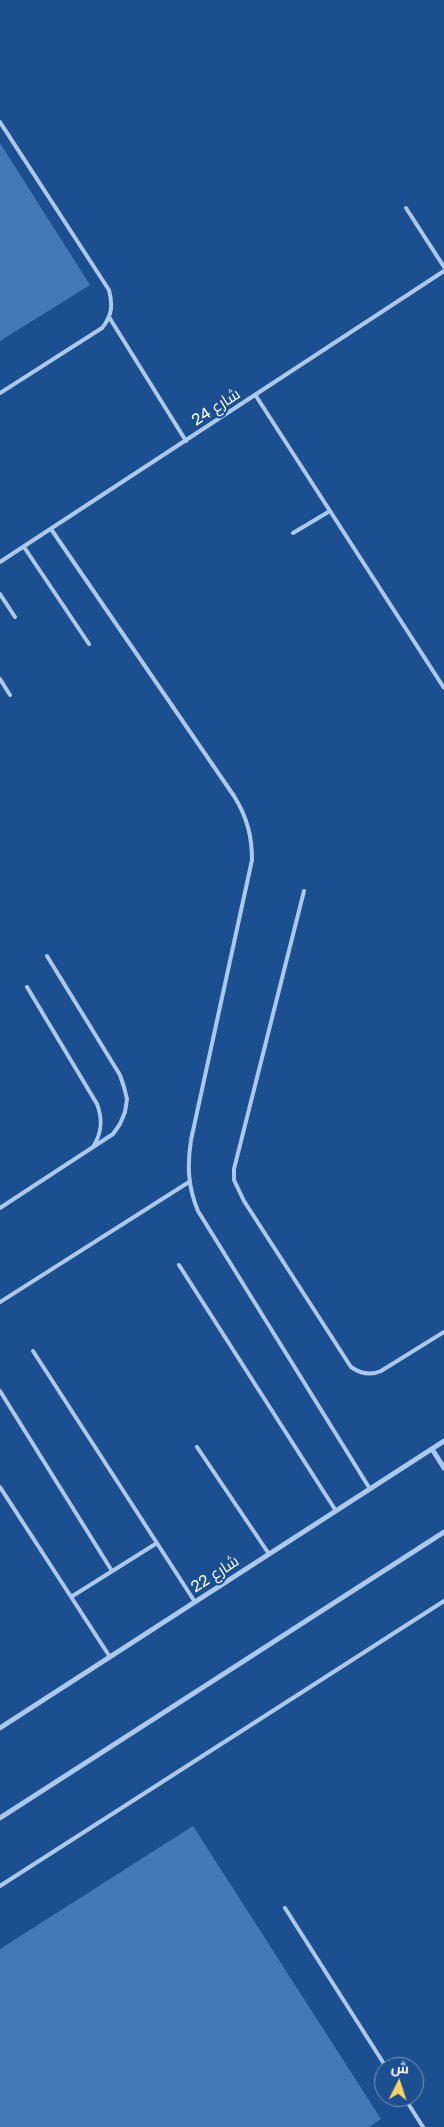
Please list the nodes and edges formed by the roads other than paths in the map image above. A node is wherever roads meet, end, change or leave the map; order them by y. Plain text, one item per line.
1 (0, 122) edge
2 (406, 208) dead end
3 (444, 267) edge
4 (444, 272) edge
5 (109, 317) junction
6 (0, 393) edge
7 (256, 396) junction
8 (186, 441) junction
9 (330, 511) junction
10 (51, 529) junction
11 (293, 534) dead end
12 (24, 547) junction
13 (0, 562) edge
14 (0, 594) edge
15 (15, 617) dead end
16 (89, 644) dead end
17 (0, 679) edge
18 (444, 688) edge
19 (10, 694) dead end
20 (304, 892) dead end
21 (47, 956) dead end
22 (27, 987) dead end
23 (91, 1149) junction
24 (189, 1182) junction
25 (0, 1208) edge
26 (179, 1265) dead end
27 (0, 1302) edge
28 (444, 1332) edge
29 (34, 1351) dead end
30 (0, 1391) edge
31 (444, 1441) edge
32 (197, 1447) dead end
33 (432, 1449) junction
34 (444, 1468) edge
35 (0, 1487) edge
36 (370, 1489) junction
37 (336, 1511) junction
38 (444, 1532) edge
39 (157, 1543) junction
40 (269, 1554) junction
41 (112, 1571) junction
42 (71, 1597) junction
43 (444, 1601) edge
44 (195, 1602) junction
45 (110, 1657) junction
46 (0, 1728) edge
47 (0, 1818) edge
48 (0, 1886) edge
49 (285, 1908) dead end
50 (380, 2057) edge
51 (410, 2107) edge
52 (423, 2127) edge

1 - 5 lane
2 - 3 lane
4 - 7 lane, شارع 24
5 - 6 lane
5 - 8 lane
7 - 8 lane, شارع 24
7 - 9 lane
8 - 10 lane, شارع 24
9 - 11 lane
9 - 18 lane
10 - 12 lane, شارع 24
10 - 24 lane
12 - 13 lane, شارع 24
12 - 16 lane
14 - 15 lane
17 - 19 lane
20 - 28 lane
21 - 23 lane
22 - 23 lane
23 - 25 lane
24 - 27 lane
24 - 36 lane
26 - 37 lane
29 - 39 lane
30 - 41 lane
31 - 33 street, شارع 22
32 - 40 lane
33 - 34 street
33 - 36 street, شارع 22
35 - 42 lane
36 - 37 street, شارع 22
37 - 40 street, شارع 22
38 - 47 street
39 - 41 lane
39 - 44 lane
40 - 44 street, شارع 22
41 - 42 lane
42 - 45 lane
43 - 48 lane
44 - 45 street, شارع 22
45 - 46 street, شارع 22
49 - 50 lane
51 - 52 lane

